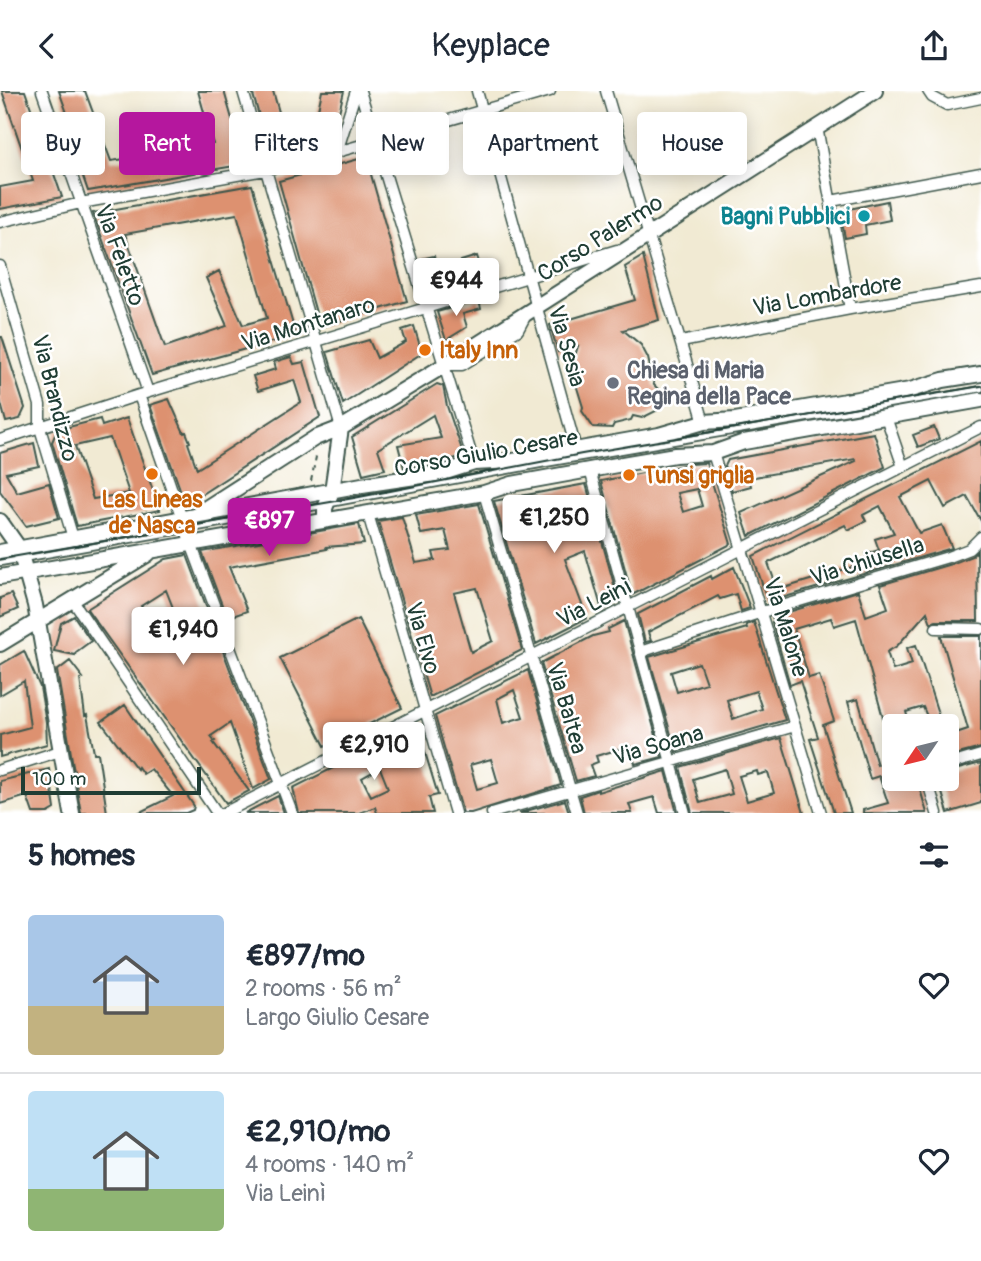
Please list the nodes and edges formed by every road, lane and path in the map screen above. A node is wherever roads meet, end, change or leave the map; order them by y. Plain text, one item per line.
1 (42, 91) edge
2 (243, 91) edge
3 (358, 91) edge
4 (477, 91) edge
5 (550, 91) edge
6 (606, 91) edge
7 (875, 91) edge
8 (929, 91) edge
9 (981, 98) edge
10 (482, 111) junction
11 (249, 112) edge
12 (366, 112) edge
13 (449, 120) edge
14 (817, 127) junction
15 (342, 137) edge
16 (981, 173) edge
17 (237, 175) edge
18 (266, 175) edge
19 (387, 175) edge
20 (831, 201) junction
21 (81, 203) junction
22 (0, 222) edge
23 (648, 235) junction
24 (628, 247) junction
25 (0, 267) edge
26 (529, 277) junction
27 (981, 287) edge
28 (531, 308) junction
29 (427, 309) junction
30 (850, 309) junction
31 (315, 341) junction
32 (681, 342) junction
33 (444, 365) junction
34 (981, 374) edge
35 (981, 389) edge
36 (144, 393) junction
37 (981, 400) edge
38 (886, 417) junction
39 (704, 422) junction
40 (981, 427) edge
41 (40, 428) junction
42 (341, 428) junction
43 (315, 438) junction
44 (0, 440) edge
45 (576, 449) junction
46 (713, 453) junction
47 (474, 463) junction
48 (903, 467) junction
49 (590, 470) junction
50 (311, 482) dead end
51 (484, 493) junction
52 (329, 498) junction
53 (368, 514) junction
54 (325, 520) junction
55 (0, 521) edge
56 (189, 526) junction
57 (981, 537) edge
58 (73, 538) junction
59 (742, 548) junction
60 (155, 550) junction
61 (0, 552) edge
62 (21, 560) junction
63 (0, 563) edge
64 (0, 577) edge
65 (73, 601) junction
66 (628, 607) junction
67 (762, 612) junction
68 (37, 622) junction
69 (936, 628) dead end
70 (981, 629) edge
71 (0, 644) edge
72 (640, 652) junction
73 (532, 656) junction
74 (424, 711) junction
75 (795, 726) junction
76 (60, 751) junction
77 (981, 755) edge
78 (959, 761) edge
79 (671, 762) junction
80 (0, 770) edge
81 (281, 783) junction
82 (570, 790) junction
83 (931, 791) edge
84 (72, 813) edge
85 (217, 813) edge
86 (224, 813) edge
87 (292, 813) edge
88 (454, 813) edge
89 (492, 813) edge
90 (577, 813) edge
91 (685, 813) edge
92 (821, 813) edge
93 (937, 813) edge

1 - 21 street, Via Feletto
2 - 11 street
3 - 12 street
3 - 15 street
4 - 10 street, Via Sesia
5 - 10 street
6 - 23 street
7 - 14 main road, Corso Palermo
8 - 9 street
10 - 13 street
10 - 26 street, Via Sesia
14 - 20 street
14 - 23 main road, Corso Palermo
16 - 20 street
17 - 21 street
18 - 31 street
19 - 29 street
20 - 30 street
21 - 22 street
21 - 36 street, Via Feletto
23 - 24 main road, Corso Palermo
23 - 32 street
24 - 26 street, Via Montanaro
24 - 28 main road, Corso Palermo
25 - 41 street, Via Brandizzo
26 - 28 street, Via Sesia
26 - 29 street, Via Montanaro
27 - 30 street, Via Lombardore
28 - 33 main road, Corso Palermo
28 - 45 street, Via Sesia
29 - 31 street, Via Montanaro
29 - 33 street
30 - 32 street, Via Lombardore
31 - 36 street, Via Montanaro
31 - 42 street
32 - 39 street
33 - 42 main road, Corso Palermo
33 - 47 street
34 - 39 main road, Corso Giulio Cesare
35 - 52 lane, Corso Giulio Cesare
36 - 41 street, Via Montanaro
36 - 56 street, Via Feletto
37 - 38 main road, Corso Giulio Cesare
38 - 46 main road, Corso Giulio Cesare
38 - 48 street
39 - 45 main road, Corso Giulio Cesare
40 - 48 street, Via Leinì
41 - 44 street, Via Montanaro
41 - 58 street, Via Brandizzo
42 - 43 main road, Corso Palermo
42 - 52 main road
43 - 50 path
43 - 56 main road, Corso Palermo
45 - 47 main road, Corso Giulio Cesare
46 - 49 main road, Corso Giulio Cesare
46 - 59 street, Via Malone
47 - 52 main road, Corso Giulio Cesare
48 - 59 street, Via Leinì
49 - 51 main road, Corso Giulio Cesare
49 - 66 street
51 - 53 main road, Corso Giulio Cesare
51 - 73 street, Via Baltea
52 - 54 main road
52 - 56 main road
53 - 54 main road, Corso Giulio Cesare
53 - 74 street, Via Elvo
54 - 56 main road, Corso Giulio Cesare
55 - 62 main road
56 - 58 main road
56 - 60 main road
56 - 62 lane
56 - 81 street, Via Feletto
57 - 67 street, Via Chiusella
58 - 62 main road
59 - 66 street, Via Leinì
59 - 67 street, Via Malone
60 - 62 main road
60 - 65 main road
61 - 62 main road
62 - 63 lane
62 - 64 main road
62 - 68 main road
65 - 68 main road
65 - 85 street
66 - 72 street
66 - 73 street, Via Leinì
67 - 72 street, Via Chiusella
67 - 75 street, Via Malone
68 - 71 main road
68 - 76 main road
69 - 70 street
72 - 79 street
73 - 74 street, Via Leinì
73 - 82 street, Via Baltea
74 - 81 street, Via Leinì
74 - 88 street, Via Elvo
75 - 79 street, Via Soana
75 - 92 street, Via Malone
76 - 80 street
76 - 84 main road
77 - 78 street
79 - 82 street, Via Soana
79 - 91 street
81 - 86 street, Via Leinì
81 - 87 street, Via Feletto
82 - 89 street, Via Soana
82 - 90 street, Via Baltea
83 - 93 street

